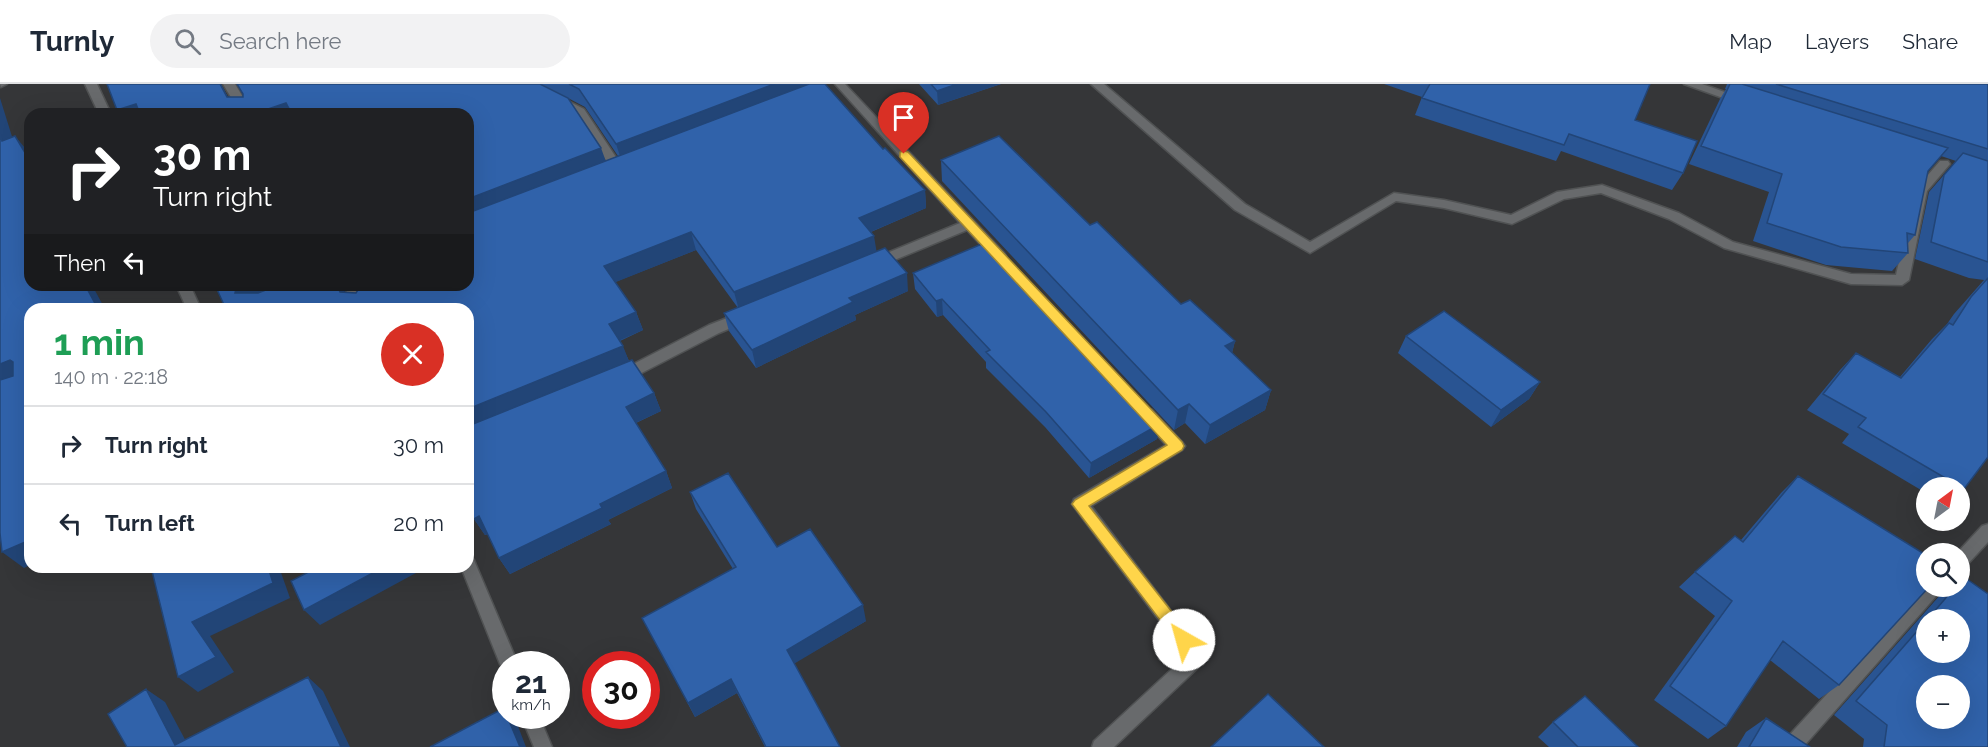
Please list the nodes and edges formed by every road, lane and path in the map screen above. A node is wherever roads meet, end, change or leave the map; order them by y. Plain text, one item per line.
1 (91, 84) edge
2 (229, 84) edge
3 (1097, 84) edge
4 (1690, 84) edge
5 (837, 86) edge
6 (544, 93) edge
7 (1756, 105) edge
8 (102, 108) edge
9 (243, 108) edge
10 (1944, 164) edge
11 (619, 171) edge
12 (969, 224) junction
13 (1009, 267) edge
14 (858, 270) edge
15 (759, 311) edge
16 (611, 381) edge
17 (1137, 404) edge
18 (1988, 531) edge
19 (1970, 550) edge
20 (471, 573) edge
21 (1927, 597) edge
22 (504, 651) edge
23 (535, 729) edge
24 (543, 747) edge
25 (1101, 747) edge
26 (1791, 747) edge

1 - 8 street
2 - 9 street
3 - 10 street
4 - 7 street
5 - 12 street
6 - 11 street
12 - 13 street
12 - 14 street
15 - 16 street
17 - 25 street
18 - 19 street
20 - 22 street
21 - 26 street
23 - 24 street

